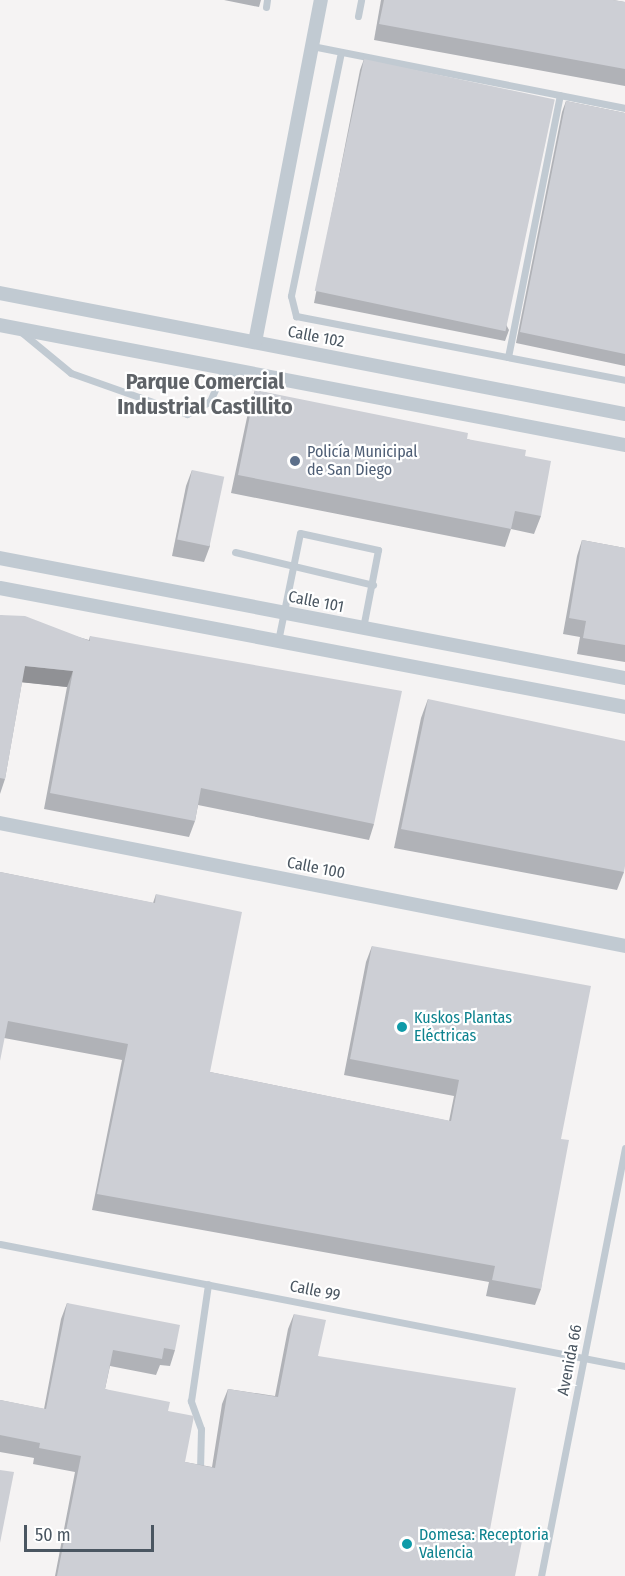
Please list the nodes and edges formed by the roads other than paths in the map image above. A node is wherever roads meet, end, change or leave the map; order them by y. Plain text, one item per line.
1 (321, 0) edge
2 (361, 0) edge
3 (358, 16) dead end
4 (312, 46) junction
5 (341, 52) junction
6 (560, 95) junction
7 (625, 108) edge
8 (0, 293) edge
9 (0, 325) edge
10 (16, 328) junction
11 (255, 342) junction
12 (508, 357) junction
13 (225, 368) junction
14 (625, 380) edge
15 (625, 414) edge
16 (625, 445) edge
17 (236, 552) dead end
18 (0, 558) edge
19 (291, 567) junction
20 (373, 585) junction
21 (0, 588) edge
22 (283, 613) junction
23 (363, 628) junction
24 (279, 641) junction
25 (625, 678) edge
26 (625, 707) edge
27 (0, 823) edge
28 (625, 945) edge
29 (625, 1148) edge
30 (0, 1244) edge
31 (208, 1284) junction
32 (584, 1358) junction
33 (625, 1366) edge
34 (200, 1470) edge
35 (541, 1576) edge

1 - 4 street
2 - 3 lane
4 - 5 lane
4 - 11 street
5 - 6 lane
5 - 12 lane
6 - 7 lane
6 - 12 lane
8 - 11 street, Calle 102
9 - 10 street
10 - 13 street
10 - 13 lane
11 - 15 street, Calle 102
12 - 14 lane
13 - 16 street
17 - 19 lane
18 - 22 street, Calle 101
19 - 20 lane
19 - 20 lane
19 - 22 lane
20 - 23 lane
21 - 24 street
22 - 23 street, Calle 101
22 - 24 lane
23 - 25 street, Calle 101
24 - 26 street
27 - 28 street, Calle 100
29 - 32 lane, Avenida 66
30 - 31 lane, Calle 99
31 - 32 lane, Calle 99
31 - 34 lane
32 - 33 lane, Calle 99
32 - 35 lane, Avenida 66

